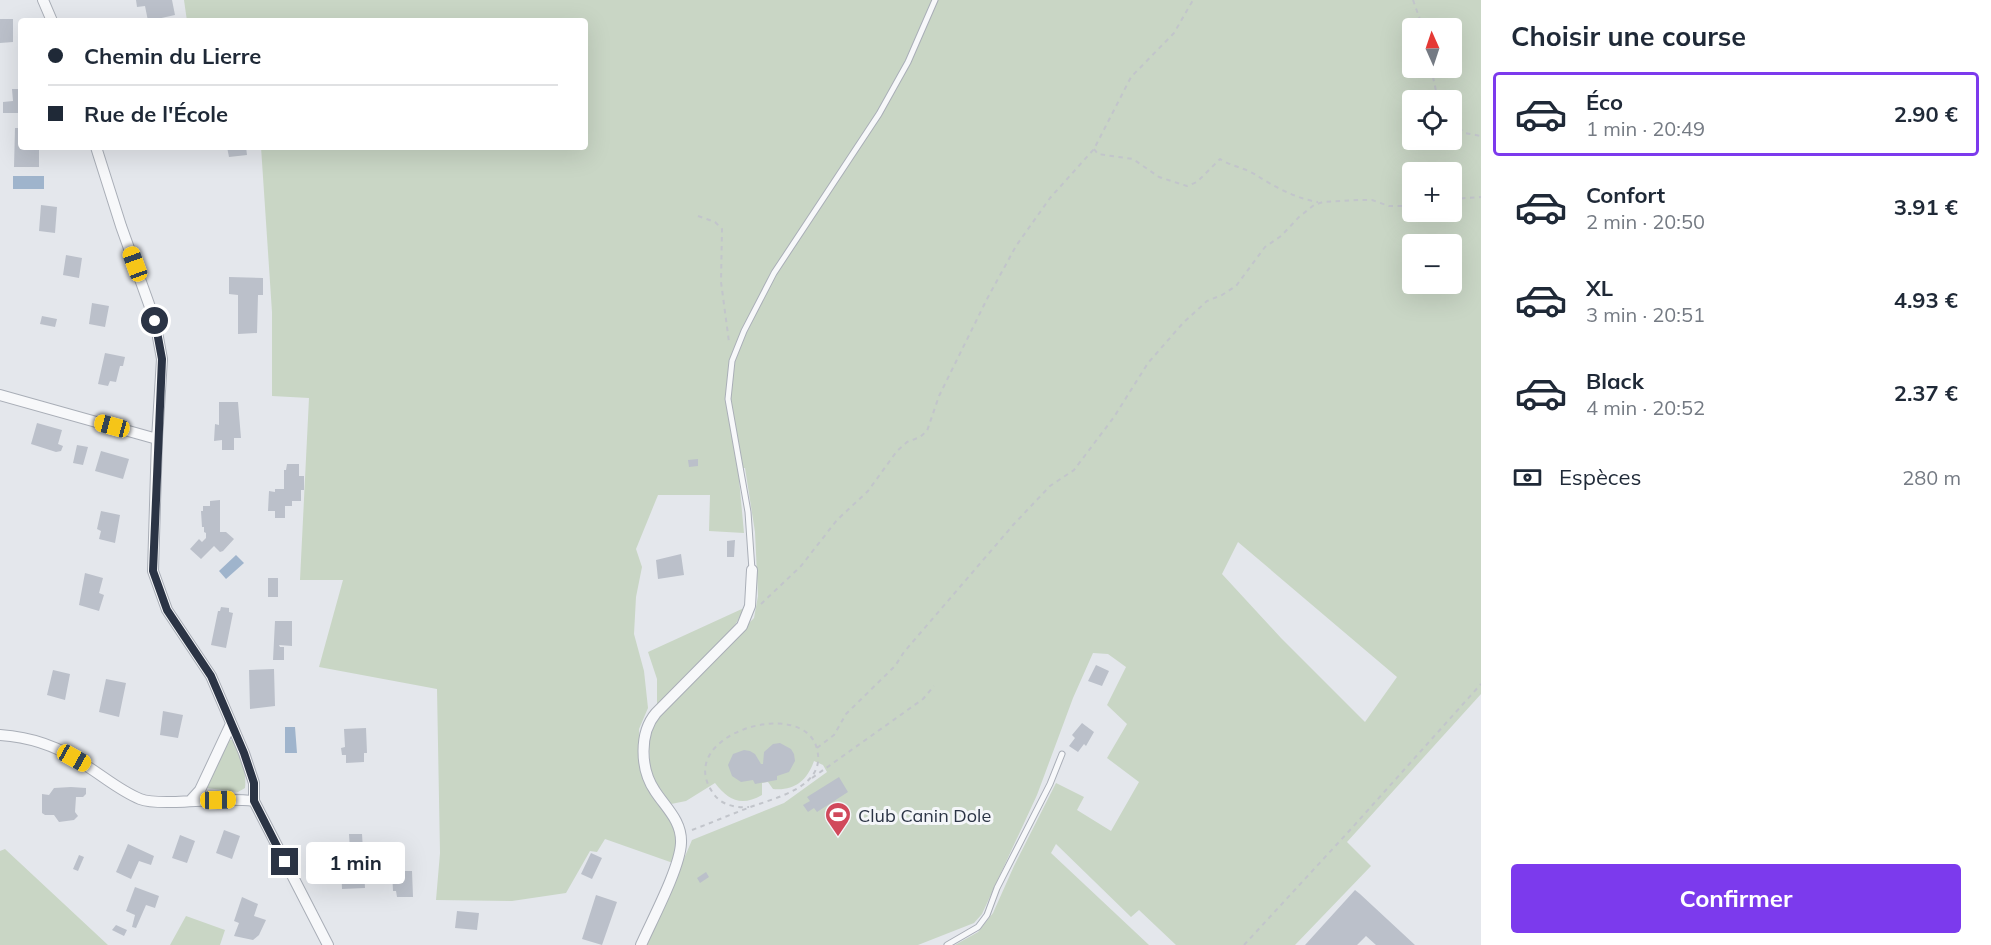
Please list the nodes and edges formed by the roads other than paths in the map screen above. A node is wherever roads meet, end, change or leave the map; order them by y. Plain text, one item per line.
1 (43, 0) edge
2 (935, 0) edge
3 (51, 18) edge
4 (97, 150) edge
5 (0, 395) edge
6 (157, 439) junction
7 (752, 570) joint
8 (231, 724) junction
9 (0, 735) edge
10 (1062, 754) dead end
11 (190, 801) junction
12 (254, 801) junction
13 (328, 945) edge
14 (640, 945) edge
15 (947, 945) edge

1 - 3 street
2 - 7 lane
4 - 6 street
5 - 6 street
6 - 8 street
7 - 14 street
8 - 11 street
8 - 12 street
9 - 11 street
10 - 15 lane
11 - 12 street
12 - 13 street

